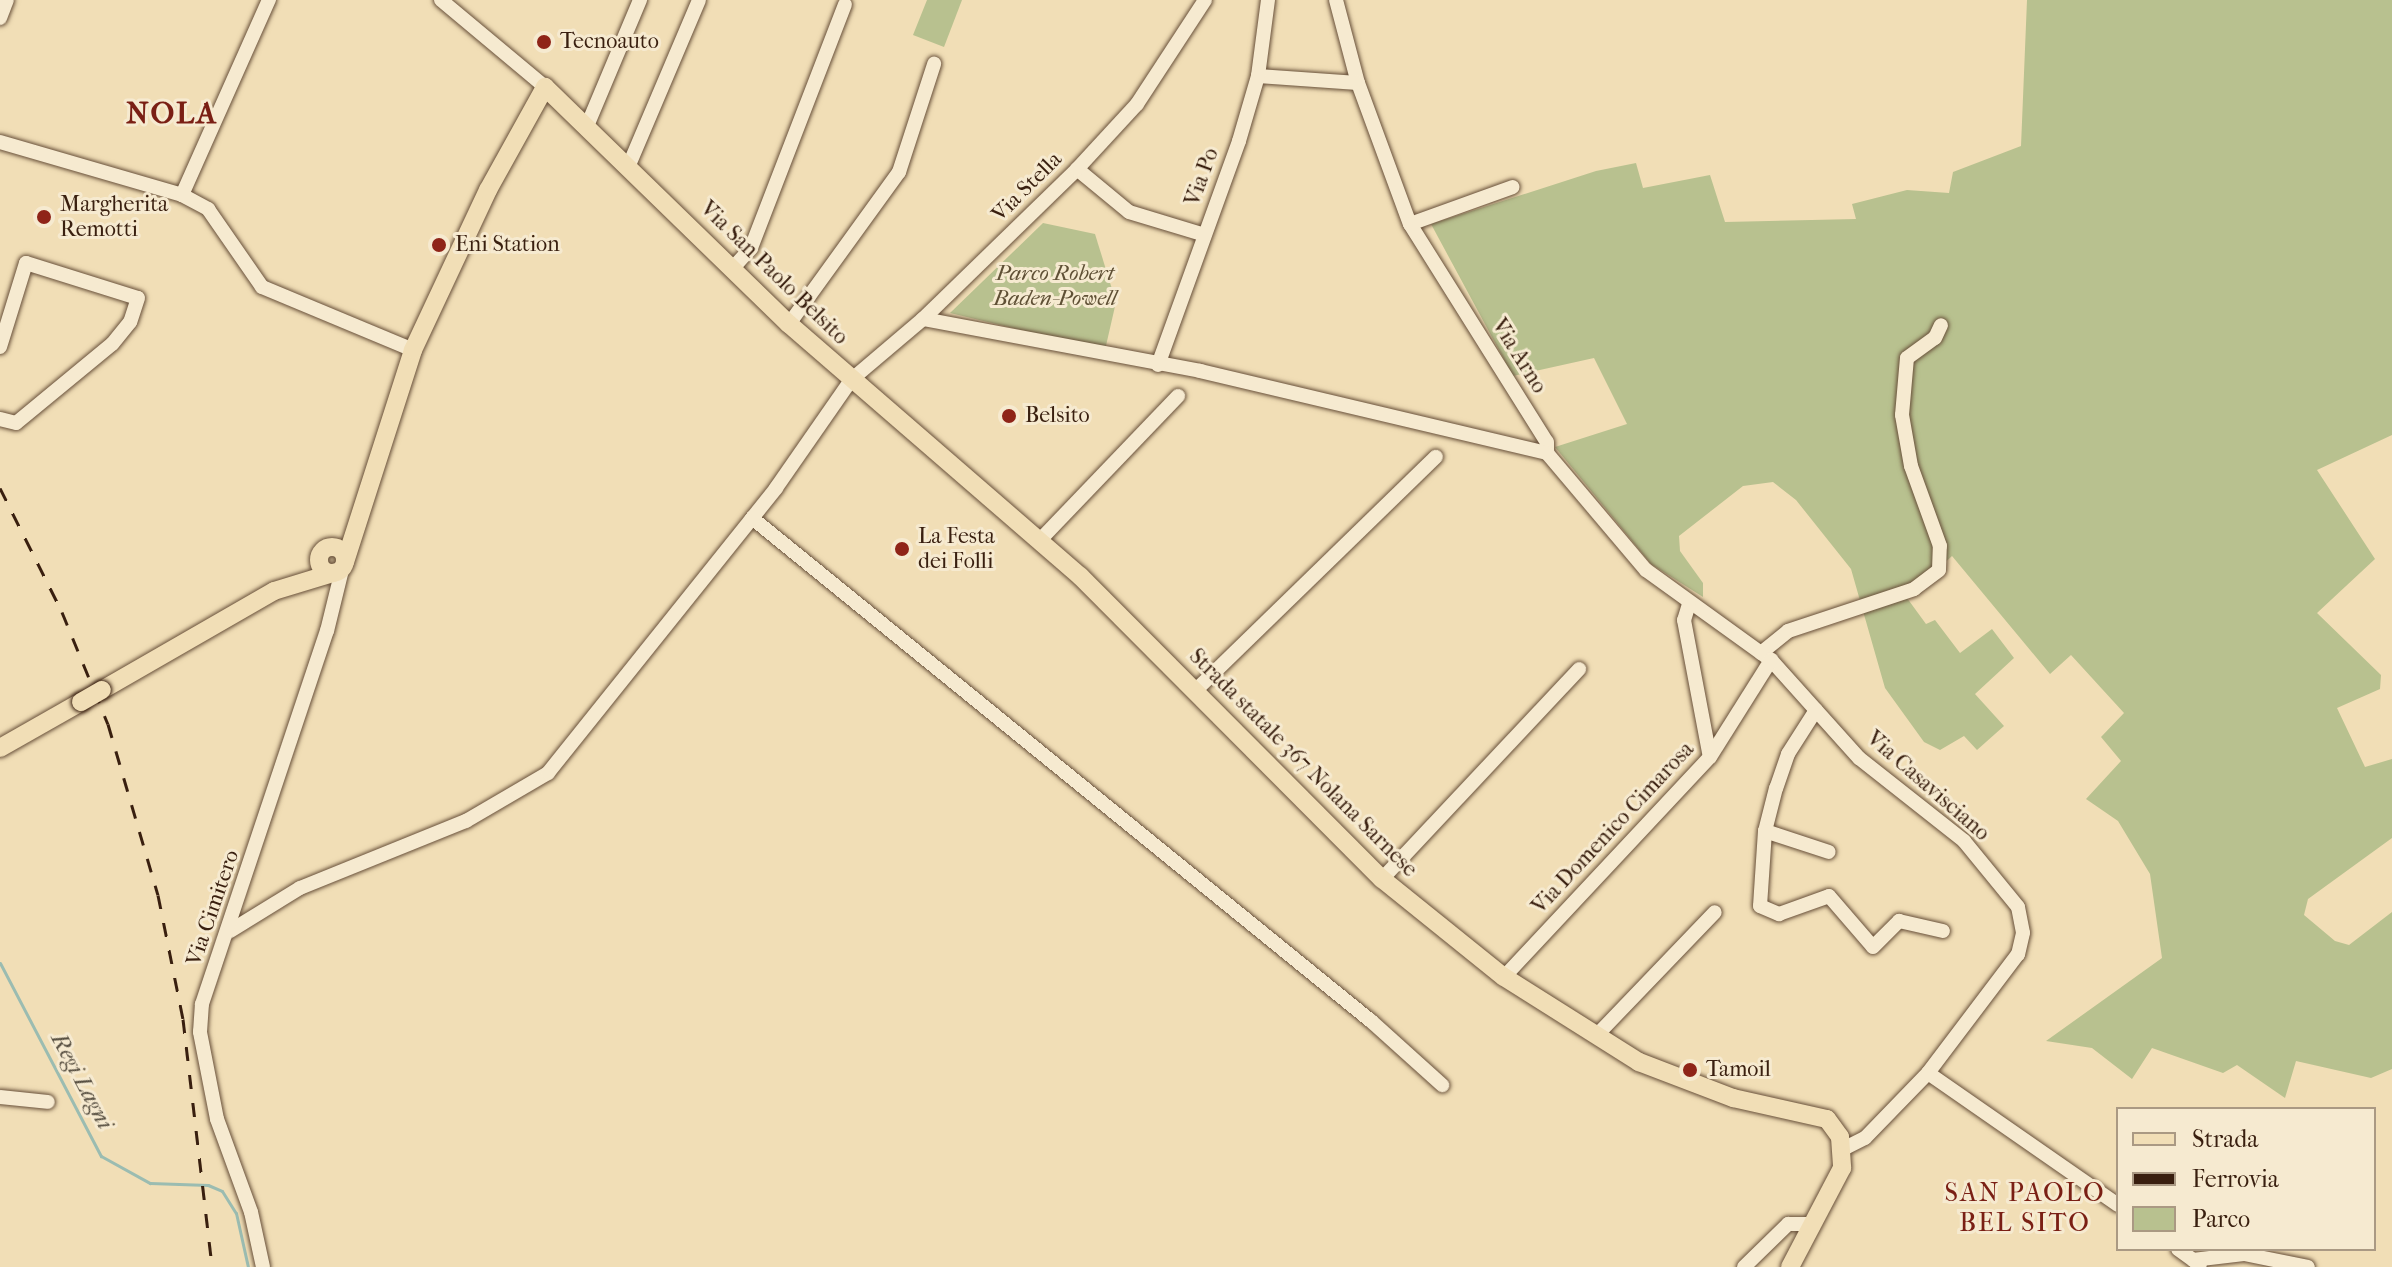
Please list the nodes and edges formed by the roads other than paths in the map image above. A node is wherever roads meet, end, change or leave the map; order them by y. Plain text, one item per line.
1 (7, 0) edge
2 (269, 0) edge
3 (441, 0) edge
4 (640, 0) edge
5 (699, 0) edge
6 (1205, 0) edge
7 (1268, 0) edge
8 (1336, 0) edge
9 (845, 4) dead end
10 (0, 18) edge
11 (934, 64) dead end
12 (1258, 76) junction
13 (1358, 83) junction
14 (545, 87) junction
15 (587, 126) junction
16 (0, 142) edge
17 (629, 165) junction
18 (1077, 169) junction
19 (1513, 187) dead end
20 (182, 195) junction
21 (1410, 224) junction
22 (1205, 235) junction
23 (733, 268) junction
24 (923, 319) junction
25 (789, 324) junction
26 (1941, 325) dead end
27 (0, 347) edge
28 (413, 350) junction
29 (1158, 365) junction
30 (851, 380) junction
31 (1178, 396) dead end
32 (0, 419) edge
33 (1547, 453) junction
34 (1436, 457) dead end
35 (365, 495) junction
36 (752, 518) junction
37 (1039, 541) junction
38 (324, 552) junction
39 (340, 567) junction
40 (1080, 576) joint
41 (311, 577) junction
42 (274, 591) junction
43 (336, 603) junction
44 (1689, 604) junction
45 (1766, 657) junction
46 (1579, 669) dead end
47 (1195, 691) junction
48 (1816, 710) junction
49 (0, 748) edge
50 (1710, 757) junction
51 (1765, 831) junction
52 (1829, 852) dead end
53 (1382, 879) junction
54 (1715, 912) dead end
55 (230, 931) junction
56 (1943, 931) dead end
57 (1504, 977) junction
58 (1597, 1035) junction
59 (1928, 1073) junction
60 (1442, 1085) dead end
61 (0, 1097) edge
62 (48, 1102) dead end
63 (1843, 1149) junction
64 (2116, 1204) edge
65 (1813, 1224) junction
66 (2181, 1251) edge
67 (2198, 1263) edge
68 (263, 1267) edge
69 (1744, 1267) edge
70 (1790, 1267) edge
71 (2308, 1267) edge

1 - 10 street
2 - 20 street
3 - 14 street, Via San Paolo Belsito
4 - 15 street
5 - 17 street
6 - 18 street, Via Stella
7 - 12 street, Via Po
8 - 13 street, Via Arno
9 - 23 street
11 - 25 street
12 - 13 street
12 - 22 street, Via Po
13 - 21 street, Via Arno
14 - 15 main road, Via San Paolo Belsito
14 - 28 main road
15 - 17 main road, Via San Paolo Belsito
16 - 20 street
17 - 23 main road, Via San Paolo Belsito
18 - 22 street
18 - 24 street, Via Stella
19 - 21 street
20 - 28 street
21 - 33 street, Via Arno
22 - 29 street, Via Po
23 - 25 main road, Via San Paolo Belsito
24 - 29 street
24 - 30 street, Via Stella
25 - 30 main road, Via San Paolo Belsito
26 - 45 street
27 - 32 street
28 - 35 main road
29 - 33 street
30 - 36 street, Via Stella
30 - 37 main road, Via San Paolo Belsito
31 - 37 street
33 - 44 street, Via Arno
34 - 47 street
35 - 38 main road
35 - 39 main road
36 - 55 street, Via Stella
36 - 60 street
37 - 40 main road, Via San Paolo Belsito
38 - 39 main road
38 - 42 main road
39 - 41 main road
39 - 43 street, Via Cimitero
40 - 47 main road, Strada statale 367 Nolana Sarnese
41 - 42 main road
41 - 43 street
42 - 49 main road, bridge
43 - 55 street, Via Cimitero
44 - 45 street, Via Arno
44 - 50 street
45 - 48 street, Via Casavisciano
45 - 50 street, Via Domenico Cimarosa
46 - 53 street
47 - 53 main road, Strada statale 367 Nolana Sarnese
48 - 51 street
48 - 59 street, Via Casavisciano
50 - 57 street, Via Domenico Cimarosa
51 - 52 street
51 - 56 street
53 - 57 main road, Strada statale 367 Nolana Sarnese
54 - 58 street
55 - 68 street, Via Cimitero
57 - 58 main road, Strada statale 367 Nolana Sarnese
58 - 63 main road, Strada statale 367 Nolana Sarnese
59 - 63 street, Via Casavisciano
59 - 64 street
61 - 62 street
63 - 65 main road
65 - 69 street
65 - 70 main road
66 - 67 street
67 - 71 street

